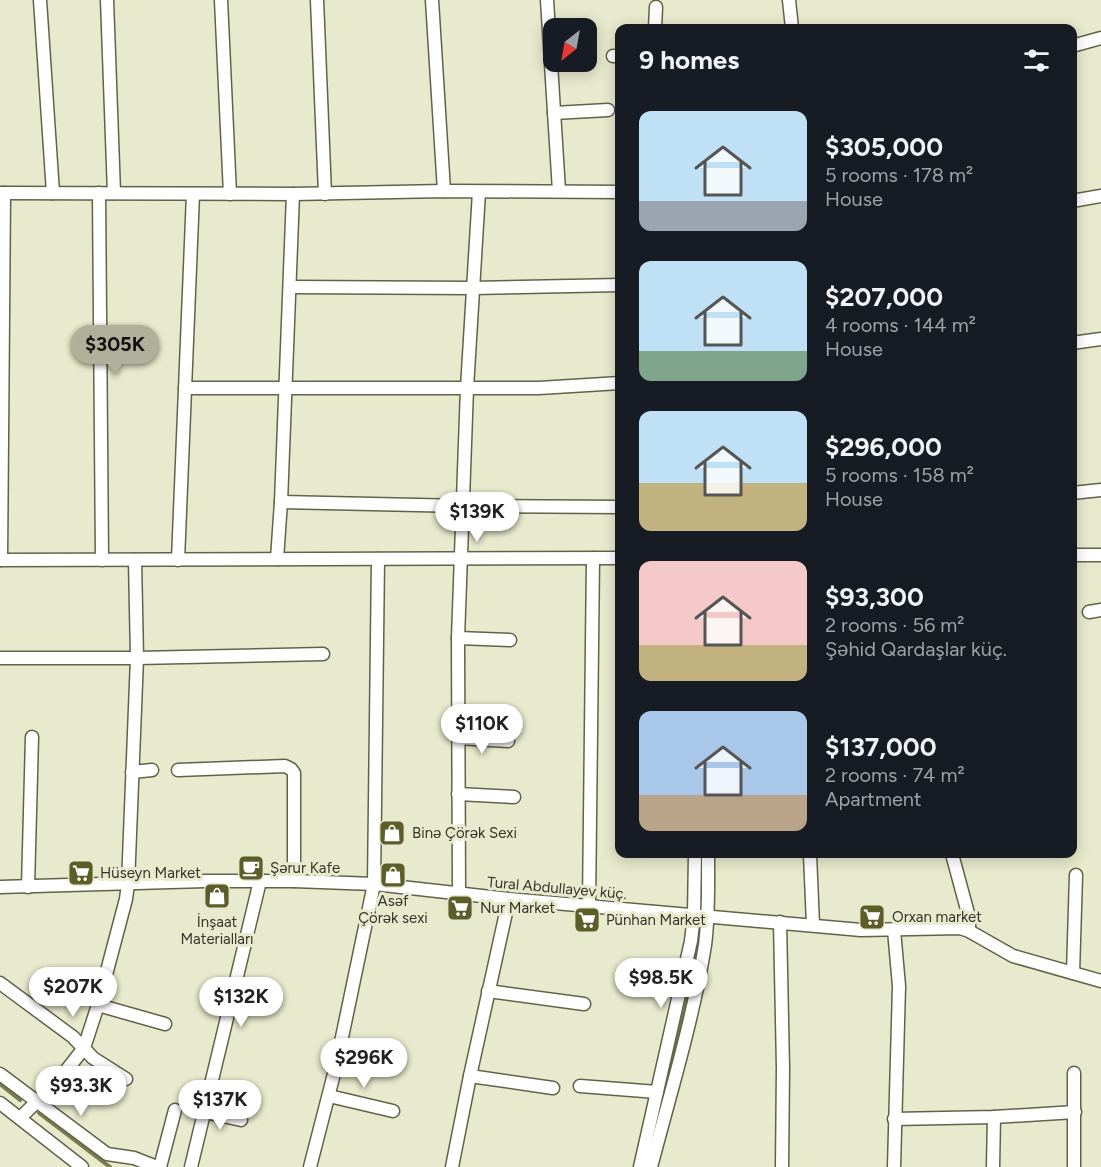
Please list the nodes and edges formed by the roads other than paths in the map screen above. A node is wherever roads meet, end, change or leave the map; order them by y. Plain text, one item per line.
1 (40, 0) edge
2 (107, 0) edge
3 (221, 0) edge
4 (317, 0) edge
5 (432, 0) edge
6 (547, 0) edge
7 (789, 0) edge
8 (656, 7) dead end
9 (656, 24) edge
10 (792, 24) edge
11 (1101, 38) edge
12 (1077, 45) edge
13 (608, 110) dead end
14 (554, 113) junction
15 (444, 191) junction
16 (559, 191) junction
17 (479, 192) junction
18 (615, 192) edge
19 (2, 193) edge
20 (52, 193) junction
21 (99, 193) junction
22 (114, 193) junction
23 (193, 194) junction
24 (230, 194) junction
25 (293, 194) junction
26 (325, 194) junction
27 (1101, 196) edge
28 (1077, 200) edge
29 (615, 285) edge
30 (290, 287) junction
31 (473, 288) junction
32 (1101, 339) edge
33 (1077, 342) edge
34 (615, 382) edge
35 (185, 387) junction
36 (285, 388) junction
37 (467, 388) junction
38 (1101, 489) edge
39 (1077, 492) edge
40 (281, 502) junction
41 (464, 506) junction
42 (615, 507) edge
43 (1077, 555) edge
44 (1101, 555) edge
45 (462, 558) junction
46 (593, 558) junction
47 (615, 558) edge
48 (277, 559) junction
49 (378, 559) junction
50 (1, 560) edge
51 (102, 560) junction
52 (135, 560) junction
53 (178, 560) junction
54 (458, 639) junction
55 (510, 640) dead end
56 (323, 654) dead end
57 (0, 658) edge
58 (137, 658) junction
59 (32, 736) dead end
60 (458, 738) junction
61 (508, 741) dead end
62 (152, 770) dead end
63 (178, 770) dead end
64 (132, 772) junction
65 (458, 794) junction
66 (514, 797) dead end
67 (695, 858) edge
68 (708, 858) edge
69 (810, 858) edge
70 (953, 858) edge
71 (1076, 875) dead end
72 (260, 881) junction
73 (294, 881) junction
74 (128, 884) junction
75 (374, 884) junction
76 (0, 887) edge
77 (28, 887) junction
78 (459, 894) junction
79 (509, 899) junction
80 (590, 905) junction
81 (694, 915) junction
82 (708, 916) junction
83 (780, 922) junction
84 (813, 925) junction
85 (894, 930) junction
86 (969, 931) junction
87 (1072, 973) junction
88 (1101, 981) edge
89 (0, 983) edge
90 (488, 992) junction
91 (584, 1004) dead end
92 (98, 1005) junction
93 (165, 1024) dead end
94 (84, 1048) junction
95 (1074, 1072) dead end
96 (0, 1074) edge
97 (470, 1076) junction
98 (126, 1079) dead end
99 (580, 1086) dead end
100 (553, 1088) dead end
101 (657, 1092) junction
102 (329, 1096) junction
103 (36, 1102) junction
104 (2, 1109) edge
105 (174, 1110) dead end
106 (393, 1111) dead end
107 (205, 1112) junction
108 (1075, 1112) junction
109 (994, 1117) junction
110 (20, 1118) junction
111 (894, 1119) junction
112 (241, 1120) dead end
113 (75, 1165) edge
114 (158, 1167) edge
115 (191, 1167) edge
116 (310, 1167) edge
117 (456, 1167) edge
118 (640, 1167) edge
119 (651, 1167) edge
120 (782, 1167) edge
121 (894, 1167) edge
122 (993, 1167) edge
123 (1074, 1167) edge

1 - 20 street
2 - 22 street
3 - 24 street
4 - 26 street
5 - 15 street
6 - 14 street
7 - 10 street
8 - 9 street
11 - 12 street
13 - 14 street
14 - 16 street
15 - 17 street
15 - 26 street
16 - 17 street
16 - 18 street
17 - 31 street
19 - 20 street
19 - 50 street
20 - 21 street
21 - 22 street
21 - 51 street
22 - 23 street
23 - 24 street
23 - 35 street
24 - 25 street
25 - 26 street
25 - 30 street
27 - 28 street
29 - 31 street
30 - 31 street
30 - 36 street
31 - 37 street
32 - 33 street
34 - 37 street
35 - 36 street
35 - 53 street
36 - 37 street
36 - 40 street
37 - 41 street
38 - 39 street
40 - 41 street
40 - 48 street
41 - 42 street
41 - 45 street
43 - 44 street
45 - 46 street
45 - 49 street
45 - 54 street
46 - 47 street
46 - 80 street
48 - 49 street
48 - 53 street
49 - 75 street
50 - 51 street
51 - 52 street
52 - 53 street
52 - 58 street
54 - 55 street
54 - 60 street
56 - 58 street
57 - 58 street
58 - 64 street
59 - 77 street
60 - 61 street
60 - 65 street
62 - 64 street
63 - 73 street
64 - 74 street
65 - 66 street
65 - 78 street
67 - 81 street
68 - 82 street
69 - 84 street
70 - 86 street
71 - 87 street
72 - 73 street, Tural Abdullayev küç.
72 - 74 street, Tural Abdullayev küç.
72 - 107 street
73 - 75 street, Tural Abdullayev küç.
74 - 77 street, Tural Abdullayev küç.
74 - 92 street
75 - 78 street, Tural Abdullayev küç.
75 - 102 street
76 - 77 street, Tural Abdullayev küç.
78 - 79 street, Tural Abdullayev küç.
79 - 80 street, Tural Abdullayev küç.
79 - 90 street
80 - 81 street, Tural Abdullayev küç.
81 - 82 street, Tural Abdullayev küç.
81 - 101 street
82 - 83 street, Tural Abdullayev küç.
82 - 119 street
83 - 84 street, Tural Abdullayev küç.
83 - 120 street
84 - 85 street, Tural Abdullayev küç.
85 - 86 street, Tural Abdullayev küç.
85 - 111 street
86 - 87 street, Tural Abdullayev küç.
87 - 88 street, Tural Abdullayev küç.
89 - 94 street
90 - 91 street
90 - 97 street
92 - 93 street
92 - 94 street
94 - 98 street
94 - 103 street
95 - 108 street
96 - 103 street
97 - 100 street
97 - 117 street
99 - 101 street
101 - 118 street
102 - 106 street
102 - 116 street
103 - 110 street
103 - 114 street
104 - 110 street
105 - 114 street
107 - 112 street
107 - 115 street
108 - 109 street
108 - 123 street
109 - 111 street
109 - 122 street
110 - 113 street
111 - 121 street

